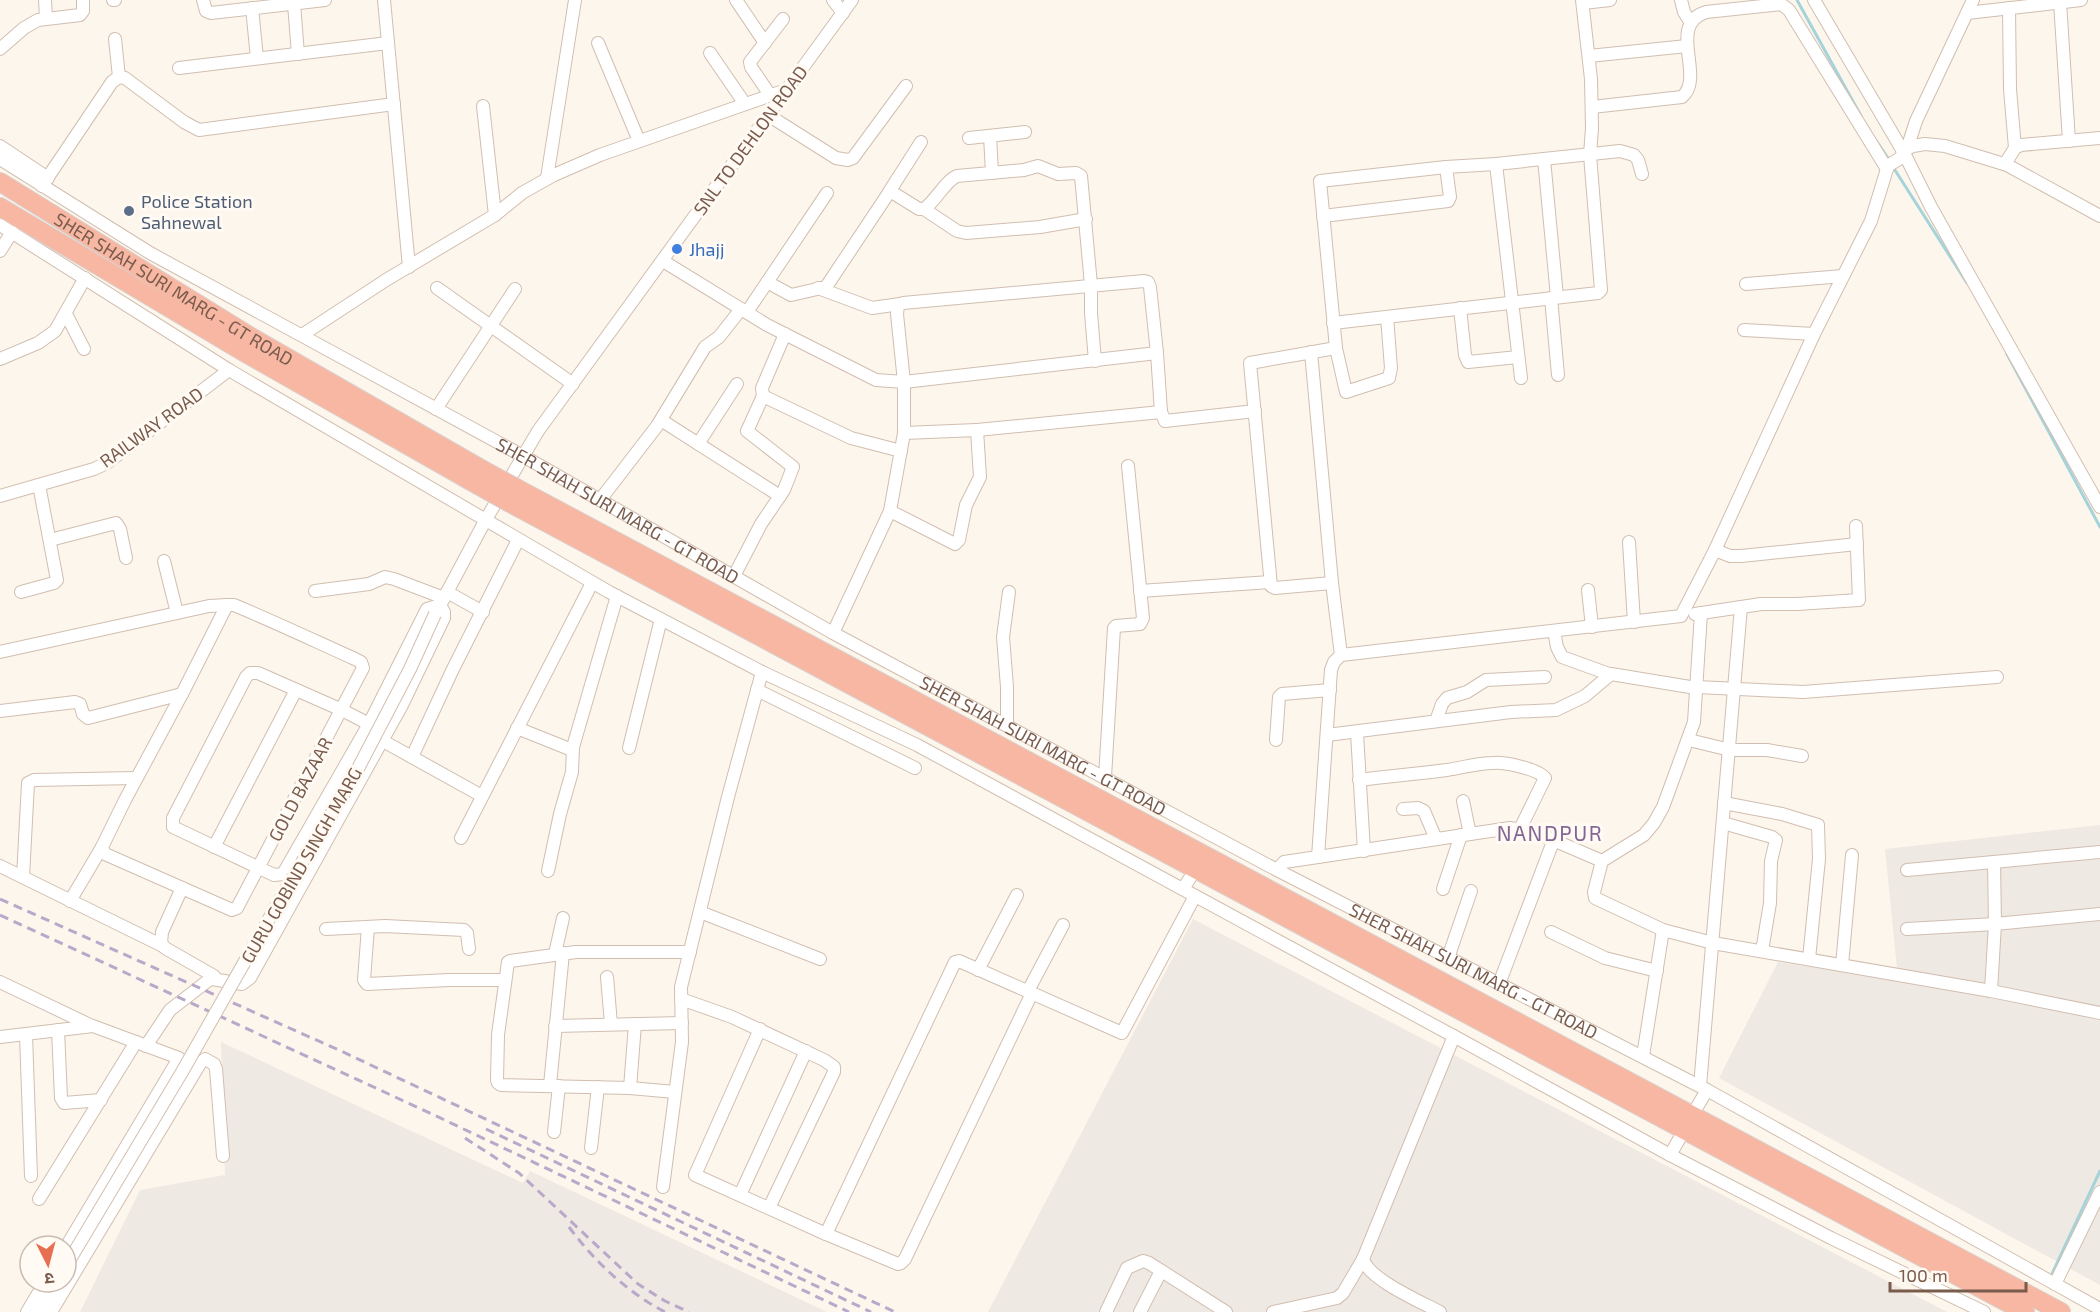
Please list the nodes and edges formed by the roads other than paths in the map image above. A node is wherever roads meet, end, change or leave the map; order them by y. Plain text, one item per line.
1 (45, 0) edge
2 (83, 0) edge
3 (203, 0) edge
4 (325, 0) edge
5 (384, 0) edge
6 (575, 0) edge
7 (833, 0) edge
8 (852, 0) edge
9 (1610, 0) edge
10 (1681, 0) edge
11 (1814, 0) edge
12 (1973, 0) edge
13 (2081, 0) edge
14 (1583, 1) edge
15 (740, 2) edge
16 (1779, 2) edge
17 (2060, 2) junction
18 (294, 4) junction
19 (2009, 8) junction
20 (252, 9) junction
21 (843, 13) junction
22 (1967, 13) junction
23 (46, 18) junction
24 (783, 20) dead end
25 (1691, 23) junction
26 (115, 39) dead end
27 (598, 42) dead end
28 (388, 43) junction
29 (765, 43) junction
30 (1687, 46) junction
31 (0, 49) edge
32 (710, 53) dead end
33 (298, 54) junction
34 (1589, 56) junction
35 (257, 58) junction
36 (179, 68) dead end
37 (119, 77) junction
38 (906, 86) dead end
39 (786, 90) junction
40 (770, 95) junction
41 (394, 104) junction
42 (745, 104) junction
43 (483, 106) dead end
44 (1592, 107) junction
45 (768, 115) junction
46 (1024, 132) dead end
47 (990, 136) junction
48 (969, 138) dead end
49 (2100, 138) edge
50 (639, 141) junction
51 (2069, 141) junction
52 (921, 142) dead end
53 (0, 146) edge
54 (2015, 148) junction
55 (1590, 155) junction
56 (0, 159) edge
57 (1544, 159) junction
58 (1897, 159) junction
59 (1496, 164) junction
60 (2005, 164) junction
61 (1446, 167) junction
62 (992, 173) junction
63 (1642, 174) dead end
64 (547, 178) junction
65 (0, 182) edge
66 (45, 182) junction
67 (889, 192) junction
68 (827, 193) dead end
69 (0, 207) edge
70 (924, 209) junction
71 (495, 215) junction
72 (1323, 216) junction
73 (2100, 216) edge
74 (1086, 219) junction
75 (0, 225) edge
76 (12, 232) junction
77 (0, 251) edge
78 (663, 261) junction
79 (409, 267) junction
80 (1843, 276) junction
81 (85, 278) junction
82 (767, 282) junction
83 (1746, 284) dead end
84 (1091, 285) junction
85 (437, 288) dead end
86 (818, 288) junction
87 (515, 289) dead end
88 (1554, 297) junction
89 (1510, 302) junction
90 (900, 304) junction
91 (1460, 308) junction
92 (744, 311) junction
93 (66, 314) junction
94 (1387, 317) junction
95 (1333, 323) junction
96 (491, 325) junction
97 (1744, 330) dead end
98 (785, 334) junction
99 (1814, 334) junction
100 (302, 335) junction
101 (1336, 348) junction
102 (84, 350) dead end
103 (1311, 352) junction
104 (1156, 353) junction
105 (1518, 357) junction
106 (0, 359) edge
107 (1095, 361) junction
108 (229, 370) junction
109 (1558, 375) dead end
110 (1521, 378) dead end
111 (904, 382) junction
112 (573, 384) junction
113 (737, 384) dead end
114 (764, 396) junction
115 (436, 409) junction
116 (1255, 411) junction
117 (1161, 412) junction
118 (661, 420) junction
119 (977, 430) junction
120 (904, 433) junction
121 (698, 444) junction
122 (901, 451) junction
123 (523, 456) junction
124 (1128, 466) dead end
125 (480, 477) junction
126 (39, 485) junction
127 (0, 496) edge
128 (514, 496) junction
129 (780, 496) junction
130 (600, 500) junction
131 (2100, 507) edge
132 (890, 511) junction
133 (485, 521) junction
134 (1856, 526) dead end
135 (50, 540) junction
136 (518, 540) junction
137 (1629, 542) dead end
138 (1857, 544) junction
139 (1715, 550) junction
140 (126, 558) dead end
141 (164, 561) dead end
142 (734, 576) junction
143 (1270, 582) junction
144 (592, 583) junction
145 (1332, 583) junction
146 (1588, 590) dead end
147 (315, 591) dead end
148 (1140, 591) junction
149 (21, 592) dead end
150 (1009, 592) dead end
151 (617, 596) junction
152 (442, 602) junction
153 (227, 605) junction
154 (1741, 607) junction
155 (483, 612) junction
156 (177, 613) junction
157 (1701, 613) junction
158 (1682, 616) junction
159 (661, 619) junction
160 (1634, 622) junction
161 (1592, 627) junction
162 (1554, 631) junction
163 (833, 633) junction
164 (0, 652) edge
165 (1341, 655) junction
166 (762, 672) junction
167 (1609, 674) junction
168 (1545, 677) dead end
169 (1997, 677) dead end
170 (1696, 688) junction
171 (1734, 689) junction
172 (296, 690) junction
173 (757, 690) junction
174 (1330, 690) junction
175 (182, 694) junction
176 (342, 710) junction
177 (0, 711) edge
178 (1436, 721) junction
179 (369, 724) junction
180 (1007, 725) junction
181 (517, 728) junction
182 (1357, 733) junction
183 (1327, 735) junction
184 (1276, 740) dead end
185 (1689, 740) junction
186 (383, 741) junction
187 (629, 748) dead end
188 (572, 750) junction
189 (1730, 750) junction
190 (1802, 756) dead end
191 (412, 757) junction
192 (915, 768) dead end
193 (1105, 777) junction
194 (136, 778) junction
195 (1359, 780) junction
196 (482, 796) junction
197 (1463, 801) dead end
198 (1725, 803) junction
199 (1403, 809) dead end
200 (1723, 823) junction
201 (1520, 829) junction
202 (1466, 835) junction
203 (461, 838) dead end
204 (1436, 839) junction
205 (1554, 839) junction
206 (102, 847) junction
207 (214, 847) junction
208 (1364, 851) junction
209 (2100, 852) edge
210 (1852, 855) dead end
211 (1318, 856) junction
212 (1602, 861) junction
213 (1994, 862) junction
214 (0, 866) edge
215 (259, 868) junction
216 (1277, 870) junction
217 (1907, 870) dead end
218 (548, 871) dead end
219 (23, 877) junction
220 (182, 888) junction
221 (1443, 889) dead end
222 (1471, 891) dead end
223 (1017, 895) dead end
224 (1195, 896) junction
225 (70, 901) junction
226 (700, 912) junction
227 (2100, 914) edge
228 (563, 918) dead end
229 (1995, 924) junction
230 (1063, 925) dead end
231 (368, 927) junction
232 (326, 929) dead end
233 (1907, 929) dead end
234 (1663, 930) junction
235 (1551, 932) dead end
236 (1713, 943) junction
237 (162, 946) junction
238 (470, 949) dead end
239 (1762, 951) junction
240 (690, 952) junction
241 (559, 953) junction
242 (1448, 958) junction
243 (820, 959) dead end
244 (1809, 959) junction
245 (1842, 965) junction
246 (978, 970) junction
247 (1657, 971) junction
248 (607, 977) dead end
249 (212, 979) junction
250 (505, 980) junction
251 (0, 982) edge
252 (1499, 984) junction
253 (1991, 991) junction
254 (1030, 992) junction
255 (681, 999) junction
256 (2100, 1013) edge
257 (682, 1023) junction
258 (610, 1024) junction
259 (635, 1024) junction
260 (93, 1026) junction
261 (555, 1026) junction
262 (760, 1029) junction
263 (58, 1030) junction
264 (26, 1035) junction
265 (1454, 1036) junction
266 (0, 1037) edge
267 (141, 1044) junction
268 (806, 1051) junction
269 (1643, 1056) junction
270 (554, 1086) junction
271 (598, 1087) junction
272 (630, 1088) junction
273 (1703, 1088) junction
274 (675, 1092) junction
275 (101, 1100) junction
276 (1697, 1107) dead end
277 (554, 1132) dead end
278 (1681, 1136) dead end
279 (591, 1148) dead end
280 (1670, 1155) junction
281 (223, 1156) dead end
282 (31, 1176) dead end
283 (663, 1187) dead end
284 (2100, 1192) edge
285 (740, 1195) junction
286 (39, 1199) dead end
287 (769, 1208) junction
288 (74, 1234) edge
289 (826, 1234) junction
290 (78, 1246) edge
291 (1363, 1259) junction
292 (1161, 1270) junction
293 (2055, 1284) junction
294 (38, 1294) edge
295 (49, 1294) edge
296 (2100, 1309) edge
297 (27, 1312) edge
298 (38, 1312) edge
299 (51, 1312) edge
300 (1106, 1312) edge
301 (1140, 1312) edge
302 (1226, 1312) edge
303 (1273, 1312) edge
304 (1440, 1312) edge
305 (1984, 1312) edge
306 (2025, 1312) edge
307 (2061, 1312) edge

1 - 23 street
2 - 23 street
3 - 20 street
4 - 18 street
5 - 28 street
6 - 64 street
7 - 21 street
8 - 21 street, SNL TO DEHLON ROAD
9 - 14 street
10 - 25 street
11 - 58 street
12 - 22 street
13 - 17 street
14 - 34 street
15 - 29 street
16 - 25 street
16 - 58 street
17 - 19 street
17 - 51 street
18 - 20 street
18 - 33 street
19 - 22 street
19 - 54 street
20 - 35 street
21 - 39 street, SNL TO DEHLON ROAD
22 - 58 street
23 - 31 street
24 - 29 street
25 - 30 street
26 - 37 street
27 - 50 street
28 - 33 street
28 - 41 street
29 - 40 street
30 - 34 street
30 - 44 street
32 - 42 street
33 - 35 street
34 - 44 street
35 - 36 street
37 - 41 street
37 - 66 street
38 - 45 street
39 - 40 street
39 - 45 street, SNL TO DEHLON ROAD
40 - 42 street
41 - 79 street
42 - 50 street
43 - 71 street
44 - 55 street
45 - 78 street, SNL TO DEHLON ROAD
46 - 47 street
47 - 48 street
47 - 62 street
49 - 51 street
50 - 64 street
51 - 54 street
52 - 67 street
53 - 66 street
54 - 60 street
55 - 57 street
55 - 63 street
55 - 88 street
56 - 66 street, SHER SHAH SURI MARG - GT ROAD
57 - 59 street
57 - 88 street
58 - 60 street
58 - 80 street
58 - 131 street
59 - 61 street
59 - 89 street
60 - 73 street
61 - 72 street
61 - 72 street
62 - 70 street
62 - 74 street
64 - 71 street
65 - 125 highway, SHER SHAH SURI MARG - GT ROAD
66 - 100 street, SHER SHAH SURI MARG - GT ROAD
67 - 70 street
67 - 86 street
68 - 82 street
69 - 125 highway, SHER SHAH SURI MARG - GT ROAD
70 - 74 street
71 - 79 street
72 - 95 street
74 - 84 street
75 - 76 street, SHER SHAH SURI MARG - GT ROAD
76 - 77 street
76 - 81 street, SHER SHAH SURI MARG - GT ROAD
78 - 92 street
78 - 112 street, SNL TO DEHLON ROAD
79 - 100 street
80 - 83 street
80 - 99 street
81 - 93 street
81 - 108 street, SHER SHAH SURI MARG - GT ROAD
82 - 86 street
82 - 92 street
84 - 90 street
84 - 104 street
84 - 107 street
85 - 96 street
86 - 90 street
87 - 96 street
88 - 89 street
88 - 109 street
89 - 91 street
89 - 105 street
90 - 111 street
91 - 94 street
91 - 105 street
92 - 98 street
92 - 118 street
93 - 102 street
93 - 106 street
94 - 95 street
94 - 101 street
95 - 101 street
96 - 112 street
96 - 115 street
97 - 99 street
98 - 111 street
98 - 114 street
99 - 139 street
100 - 115 street, SHER SHAH SURI MARG - GT ROAD
101 - 103 street
103 - 116 street
103 - 145 street
104 - 107 street
104 - 117 street
105 - 110 street
107 - 111 street
108 - 126 street, RAILWAY ROAD
108 - 133 street, SHER SHAH SURI MARG - GT ROAD
111 - 120 street
112 - 123 street, SNL TO DEHLON ROAD
113 - 121 street
114 - 122 street
114 - 129 street
115 - 123 street, SHER SHAH SURI MARG - GT ROAD
116 - 117 street
116 - 143 street
117 - 119 street
118 - 121 street
118 - 130 street
119 - 120 street
119 - 132 street
120 - 122 street
121 - 129 street
122 - 132 street
123 - 130 street, SHER SHAH SURI MARG - GT ROAD
123 - 133 street, GURU GOBIND SINGH MARG
124 - 148 street
125 - 128 highway, SHER SHAH SURI MARG - GT ROAD, bridge
126 - 127 street, RAILWAY ROAD
126 - 135 street
128 - 306 highway, SHER SHAH SURI MARG - GT ROAD
128 - 307 highway, SHER SHAH SURI MARG - GT ROAD
129 - 142 street
130 - 142 street, SHER SHAH SURI MARG - GT ROAD
132 - 163 street
133 - 136 street, SHER SHAH SURI MARG - GT ROAD
133 - 152 street, GURU GOBIND SINGH MARG
134 - 138 street
135 - 140 street
135 - 149 street
136 - 144 street, SHER SHAH SURI MARG - GT ROAD
136 - 155 street
137 - 160 street
138 - 139 street
138 - 154 street
139 - 158 street
141 - 156 street
142 - 163 street, SHER SHAH SURI MARG - GT ROAD
143 - 145 street
143 - 148 street
144 - 151 street, SHER SHAH SURI MARG - GT ROAD
144 - 181 street
145 - 165 street
146 - 161 street
147 - 152 street
148 - 193 street
150 - 180 street
151 - 159 street, SHER SHAH SURI MARG - GT ROAD
151 - 188 street
152 - 155 street
152 - 179 street
152 - 186 street
152 - 290 street, GURU GOBIND SINGH MARG, bridge
153 - 156 street
153 - 175 street
153 - 176 street, GOLD BAZAAR
154 - 157 street
154 - 171 street
155 - 191 street
156 - 164 street
157 - 158 street
157 - 170 street
158 - 160 street
159 - 166 street, SHER SHAH SURI MARG - GT ROAD
159 - 187 street
160 - 161 street
161 - 162 street
162 - 165 street
162 - 167 street
163 - 180 street, SHER SHAH SURI MARG - GT ROAD
165 - 174 street
166 - 173 street
166 - 224 street, SHER SHAH SURI MARG - GT ROAD
167 - 170 street
167 - 178 street
168 - 178 street
169 - 171 street
170 - 171 street
170 - 185 street
171 - 189 street
172 - 176 street
172 - 207 street
172 - 207 street
173 - 192 street
173 - 226 street
174 - 183 street
174 - 184 street
175 - 177 street
175 - 194 street
176 - 179 street
176 - 215 street, GOLD BAZAAR
178 - 182 street
179 - 215 street
180 - 193 street, SHER SHAH SURI MARG - GT ROAD
181 - 188 street
181 - 196 street
182 - 183 street
182 - 195 street
183 - 211 street
185 - 189 street
185 - 212 street
186 - 191 street
186 - 249 street
188 - 218 street
189 - 190 street
189 - 198 street
191 - 196 street
193 - 216 street, SHER SHAH SURI MARG - GT ROAD
194 - 206 street
194 - 219 street
195 - 201 street
195 - 208 street
196 - 203 street
197 - 202 street
198 - 200 street
198 - 244 street
199 - 204 street
200 - 236 street
200 - 239 street
201 - 202 street
201 - 205 street
202 - 204 street
202 - 221 street
204 - 208 street
205 - 212 street
205 - 252 street
206 - 220 street
206 - 225 street
207 - 215 street
208 - 211 street
209 - 213 street
210 - 245 street
211 - 216 street
212 - 234 street
213 - 217 street
213 - 229 street
214 - 219 street
215 - 220 street, GOLD BAZAAR
216 - 242 street, SHER SHAH SURI MARG - GT ROAD
219 - 225 street
220 - 237 street
222 - 242 street
223 - 246 street
224 - 254 street
224 - 265 street, SHER SHAH SURI MARG - GT ROAD
225 - 237 street
226 - 240 street
226 - 243 street
227 - 229 street
228 - 241 street
229 - 233 street
229 - 253 street
230 - 254 street
231 - 232 street
231 - 238 street
231 - 250 street
234 - 236 street
234 - 247 street
235 - 247 street
236 - 239 street
236 - 273 street
237 - 249 street
239 - 244 street
240 - 241 street
240 - 255 street
241 - 250 street
241 - 261 street
242 - 252 street, SHER SHAH SURI MARG - GT ROAD
244 - 245 street
245 - 253 street
246 - 254 street
246 - 289 street
247 - 269 street
248 - 258 street
249 - 267 street
250 - 270 street
251 - 260 street
252 - 269 street, SHER SHAH SURI MARG - GT ROAD
253 - 256 street
254 - 289 street
255 - 257 street
255 - 262 street
257 - 259 street
257 - 274 street
258 - 259 street
258 - 261 street
259 - 272 street
260 - 263 street
260 - 267 street
261 - 270 street
262 - 268 street
262 - 285 street
263 - 264 street
263 - 275 street
264 - 266 street
264 - 282 street
265 - 280 street, SHER SHAH SURI MARG - GT ROAD
265 - 291 street
267 - 275 street
267 - 288 street
268 - 285 street
268 - 287 street
269 - 273 street, SHER SHAH SURI MARG - GT ROAD
270 - 271 street
270 - 277 street
271 - 272 street
271 - 279 street
272 - 274 street
273 - 276 street
273 - 293 street, SHER SHAH SURI MARG - GT ROAD
274 - 283 street
275 - 286 street
278 - 280 street
280 - 305 street, SHER SHAH SURI MARG - GT ROAD
281 - 299 street
284 - 293 street
285 - 287 street
287 - 289 street
291 - 303 street
291 - 304 street
292 - 300 street
292 - 301 street
292 - 302 street
293 - 296 street, SHER SHAH SURI MARG - GT ROAD
294 - 297 street
295 - 298 street

